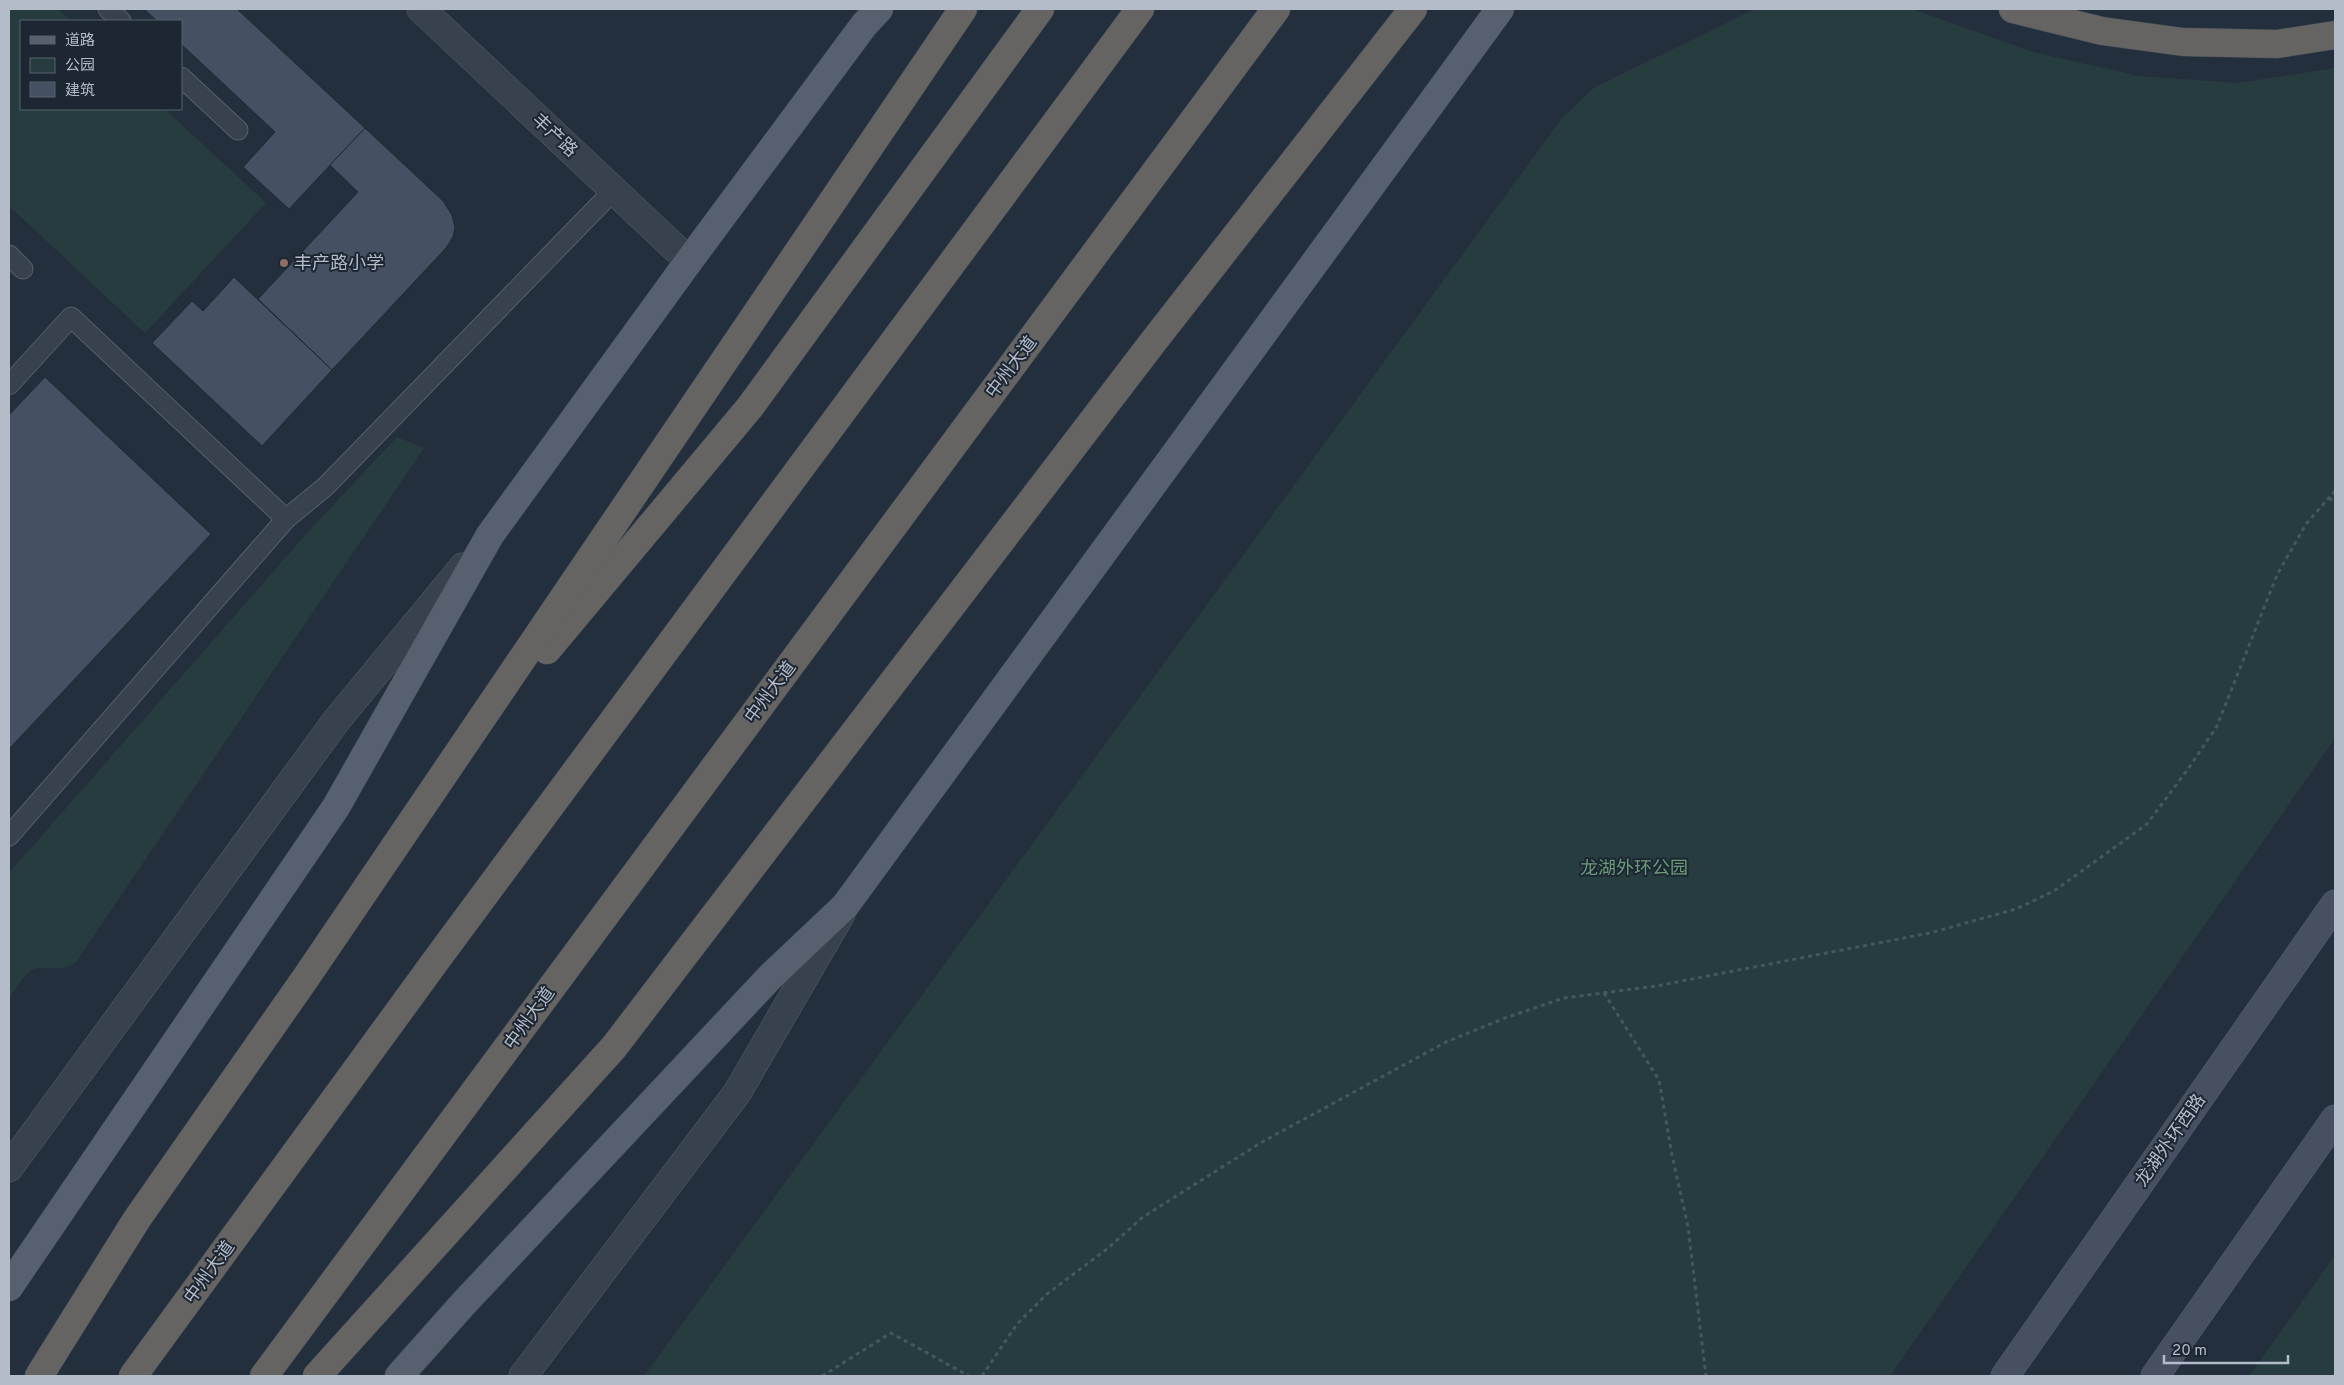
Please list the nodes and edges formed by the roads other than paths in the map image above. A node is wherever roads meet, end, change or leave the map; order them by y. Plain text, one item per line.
1 (108, 9) edge
2 (421, 9) edge
3 (878, 9) edge
4 (963, 9) edge
5 (1040, 9) edge
6 (1140, 9) edge
7 (1276, 9) edge
8 (1413, 9) edge
9 (1420, 9) edge
10 (1500, 9) edge
11 (2013, 9) edge
12 (120, 20) edge
13 (2335, 35) edge
14 (1387, 43) junction
15 (182, 78) edge
16 (238, 130) dead end
17 (614, 190) junction
18 (9, 255) edge
19 (689, 261) junction
20 (23, 269) dead end
21 (9, 385) edge
22 (286, 519) junction
23 (490, 535) junction
24 (447, 770) junction
25 (9, 836) edge
26 (2335, 904) edge
27 (845, 906) junction
28 (2335, 1119) edge
29 (9, 1168) edge
30 (9, 1286) edge
31 (39, 1376) edge
32 (133, 1376) edge
33 (264, 1376) edge
34 (317, 1376) edge
35 (399, 1376) edge
36 (523, 1376) edge
37 (2005, 1376) edge
38 (2155, 1376) edge

1 - 12 lane
2 - 17 street, 丰产路
3 - 19 main road
4 - 24 highway
5 - 24 highway
6 - 32 highway, 中州大道
7 - 33 highway, 中州大道
8 - 14 highway
9 - 14 highway
10 - 27 main road
11 - 13 highway
14 - 34 highway
15 - 16 lane
17 - 19 street, 丰产路
17 - 22 lane
18 - 20 lane
19 - 23 main road
21 - 22 lane
22 - 25 lane
23 - 29 street
23 - 30 main road
24 - 31 highway
26 - 37 main road, 龙湖外环西路
27 - 35 main road
27 - 36 street
28 - 38 main road

